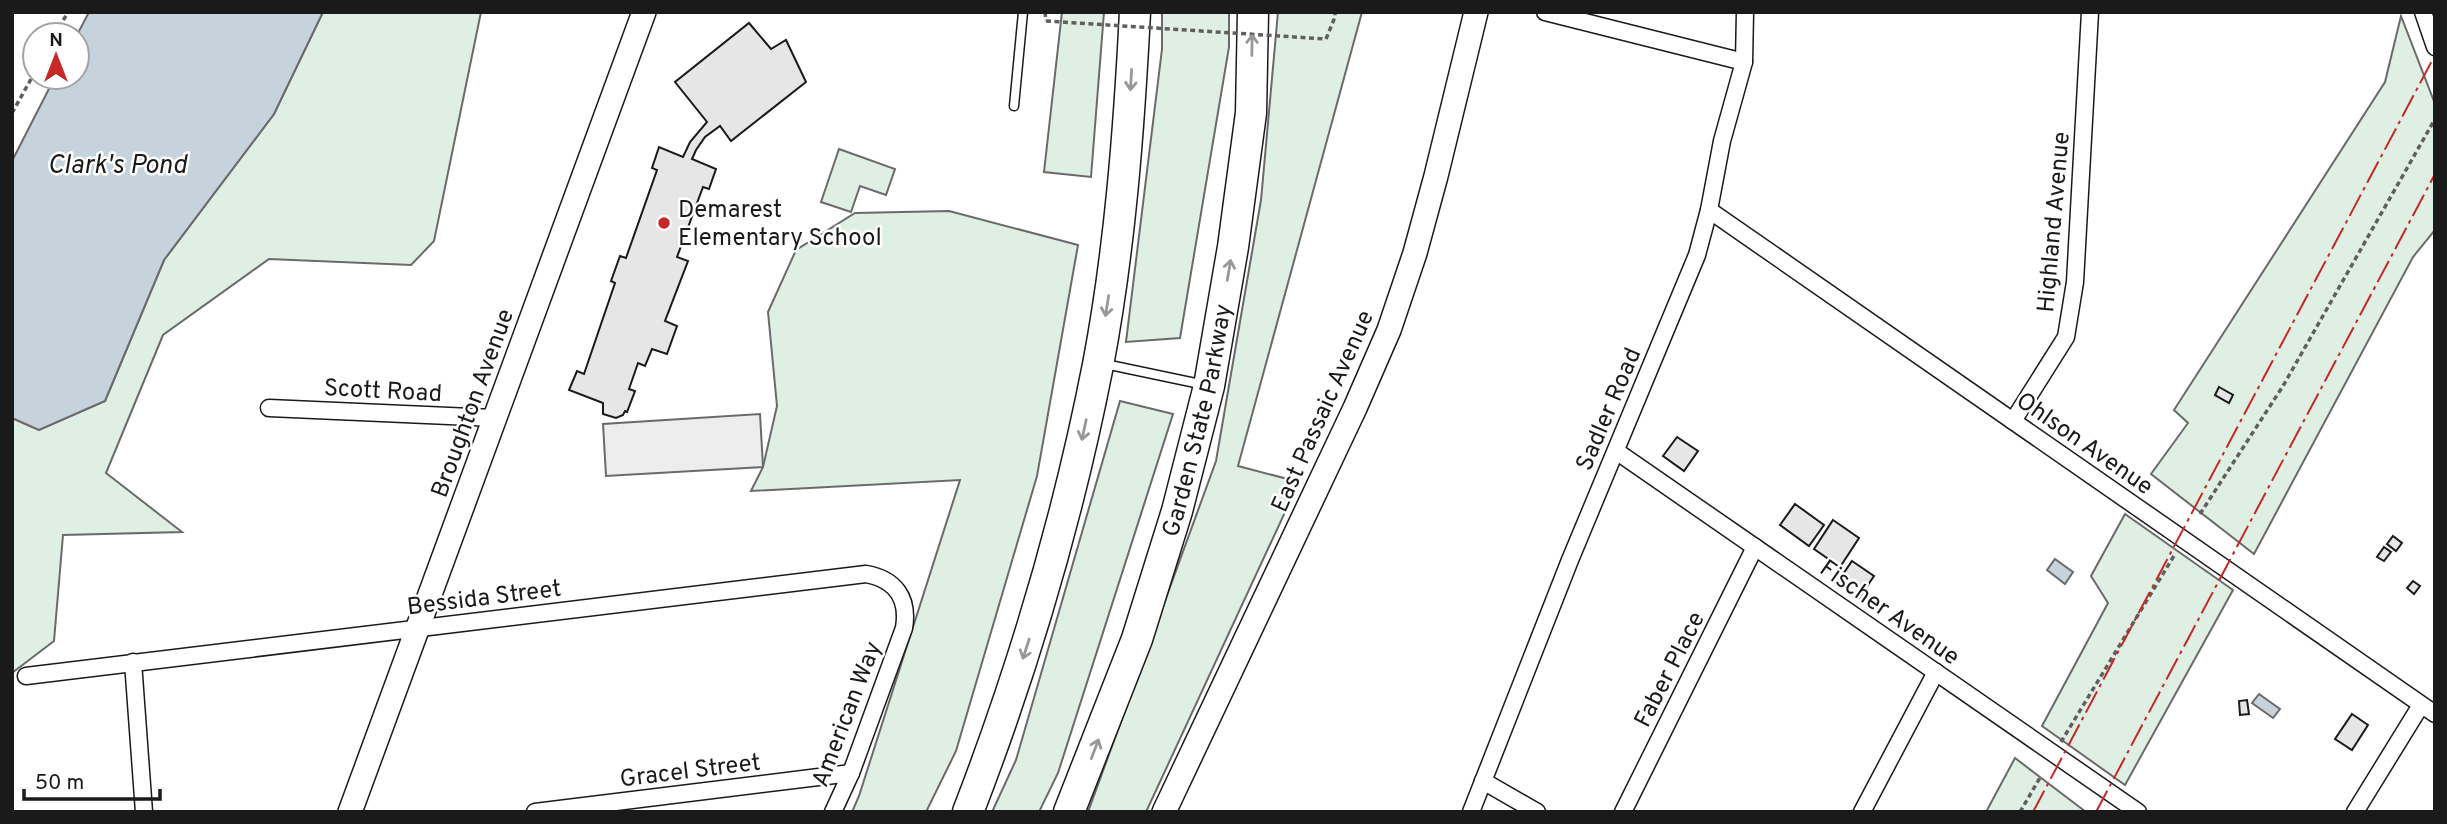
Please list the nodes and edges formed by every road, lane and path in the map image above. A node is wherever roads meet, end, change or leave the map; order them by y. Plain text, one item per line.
1 (644, 12) edge
2 (1023, 12) edge
3 (1045, 12) edge
4 (1135, 12) edge
5 (1253, 12) edge
6 (1335, 12) edge
7 (1476, 12) edge
8 (1545, 12) edge
9 (1745, 12) edge
10 (2090, 12) edge
11 (2423, 12) edge
12 (2435, 47) edge
13 (1744, 62) junction
14 (24, 91) edge
15 (1014, 106) dead end
16 (12, 113) edge
17 (2435, 119) edge
18 (1709, 210) junction
19 (1098, 363) junction
20 (1209, 386) junction
21 (269, 408) dead end
22 (494, 418) junction
23 (2014, 421) junction
24 (1616, 450) junction
25 (2200, 514) dead end
26 (2179, 546) dead end
27 (1755, 547) junction
28 (416, 628) junction
29 (902, 632) joint
30 (133, 662) junction
31 (1936, 672) junction
32 (26, 676) dead end
33 (2421, 705) junction
34 (2435, 714) edge
35 (2059, 746) dead end
36 (851, 773) junction
37 (2041, 776) dead end
38 (1483, 780) junction
39 (144, 812) edge
40 (350, 812) edge
41 (535, 812) edge
42 (833, 812) edge
43 (968, 812) edge
44 (1069, 812) edge
45 (1164, 812) edge
46 (1471, 812) edge
47 (1537, 812) edge
48 (1623, 812) edge
49 (1862, 812) edge
50 (2020, 812) edge
51 (2138, 812) edge
52 (2355, 812) edge

1 - 22 main road, Broughton Avenue
2 - 15 lane
3 - 6 path, bridge
4 -> 19 highway
20 -> 5 highway, Garden State Parkway
7 - 45 main road, East Passaic Avenue
8 - 13 street
9 - 13 street, Sadler Road
10 - 23 street, Highland Avenue
11 - 12 street
13 - 18 street, Sadler Road
14 - 16 path
17 - 25 path
18 - 23 street, Ohlson Avenue
18 - 24 street, Sadler Road
19 - 20 lane
19 -> 43 highway
44 -> 20 highway, Garden State Parkway
21 - 22 street, Scott Road
22 - 28 main road, Broughton Avenue
23 - 33 street, Ohlson Avenue
24 - 27 street, Fischer Avenue
24 - 38 street, Sadler Road
26 - 35 path
27 - 31 street, Fischer Avenue
27 - 48 street, Faber Place
28 - 29 street, Bessida Street
28 - 30 street, Bessida Street
28 - 40 main road, Broughton Avenue
29 - 36 street, American Way
30 - 32 street, Bessida Street
30 - 39 street
31 - 49 street
31 - 51 street, Fischer Avenue
33 - 34 street, Ohlson Avenue
33 - 52 street
36 - 41 street, Gracel Street
36 - 42 street, American Way
37 - 50 path
38 - 46 street, Sadler Road
38 - 47 street

